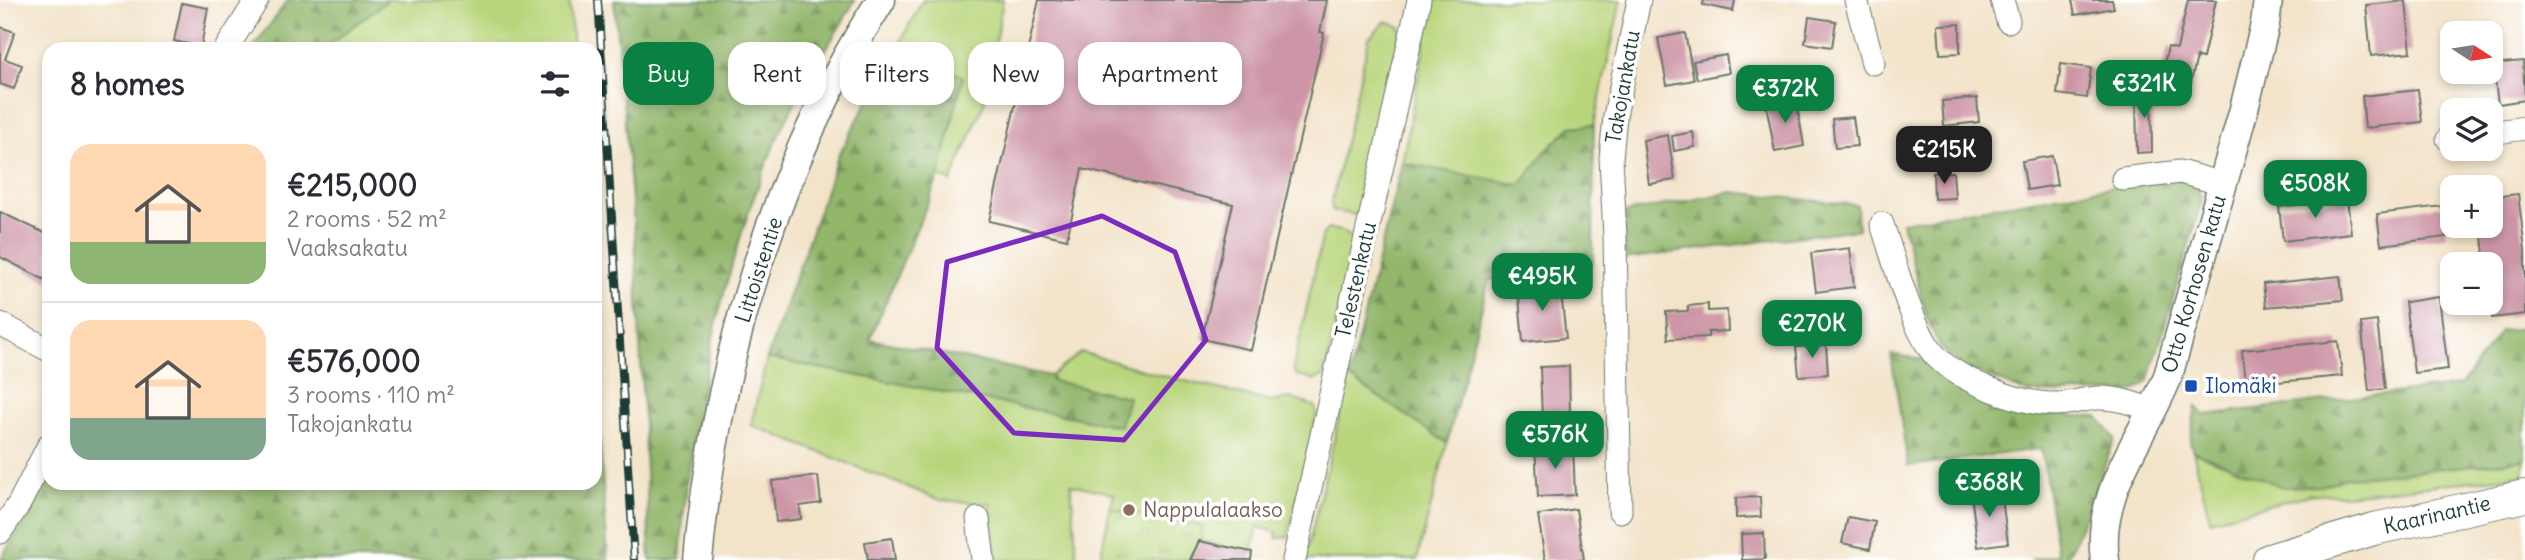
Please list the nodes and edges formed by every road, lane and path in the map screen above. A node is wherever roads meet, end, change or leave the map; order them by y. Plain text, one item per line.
1 (257, 0) edge
2 (881, 0) edge
3 (1419, 0) edge
4 (1639, 0) edge
5 (1856, 0) edge
6 (2267, 0) edge
7 (230, 42) edge
8 (1873, 63) dead end
9 (2525, 128) edge
10 (2503, 131) edge
11 (2123, 179) dead end
12 (2223, 184) junction
13 (1882, 224) dead end
14 (0, 324) edge
15 (42, 346) edge
16 (2154, 411) junction
17 (42, 459) edge
18 (2525, 496) edge
19 (1620, 511) dead end
20 (978, 519) dead end
21 (0, 532) edge
22 (698, 560) edge
23 (984, 560) edge
24 (1294, 560) edge
25 (2105, 560) edge
26 (2269, 560) edge

1 - 7 street
2 - 22 street, Littoistentie
3 - 24 street, Telestenkatu
4 - 19 street, Takojankatu
5 - 8 street
6 - 12 street, Otto Korhosen katu
9 - 10 street
11 - 12 street
12 - 16 street, Otto Korhosen katu
13 - 16 street
14 - 15 street
16 - 25 street, Otto Korhosen katu
17 - 21 street
18 - 26 main road, Kaarinantie
20 - 23 street

